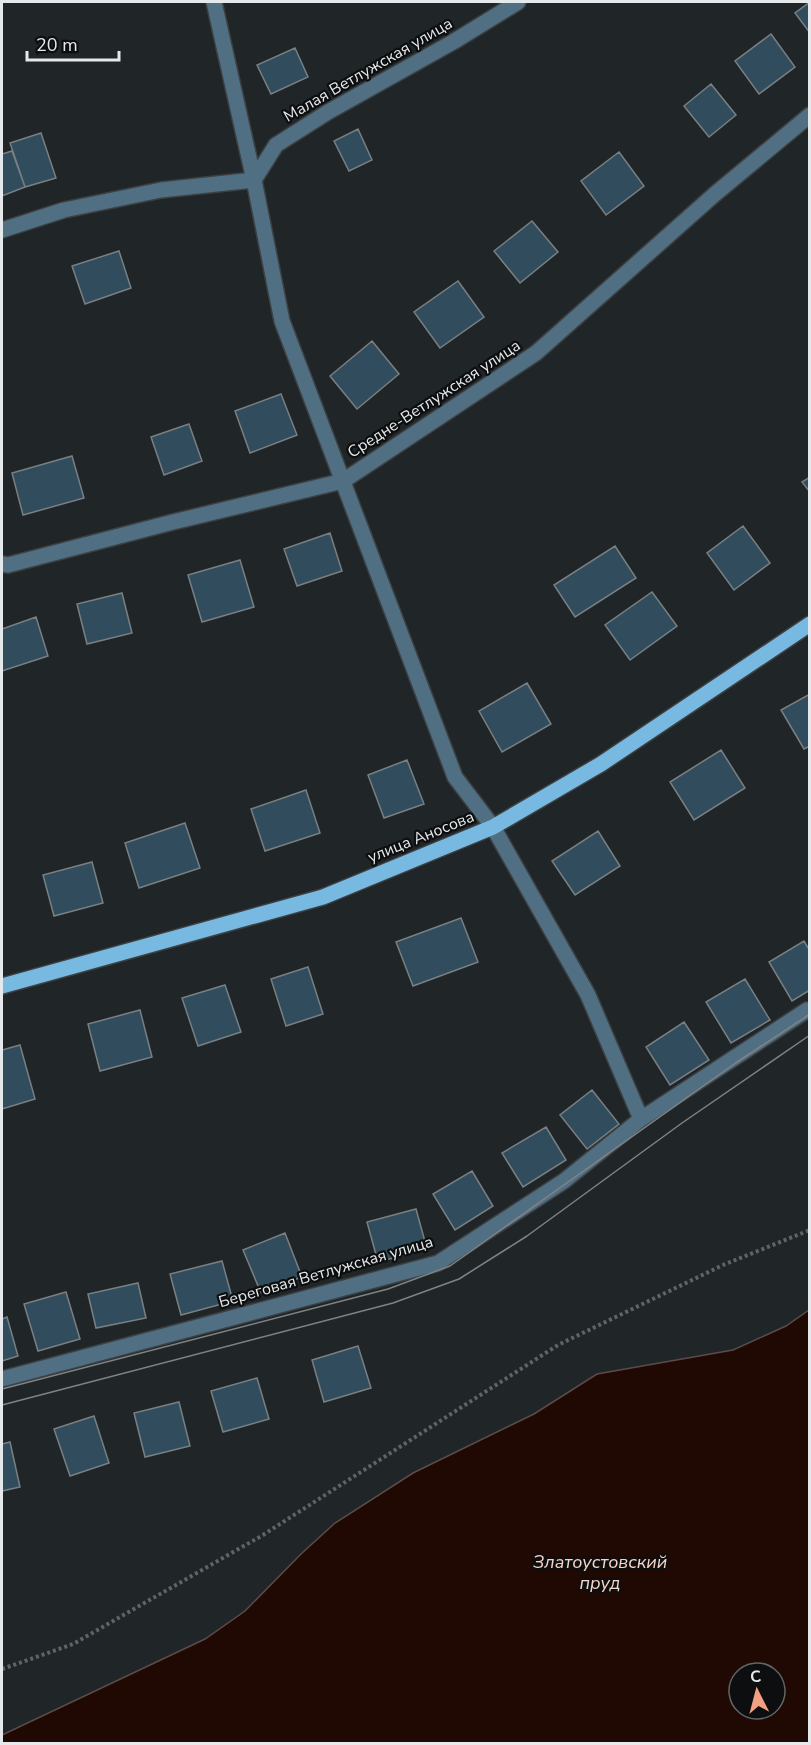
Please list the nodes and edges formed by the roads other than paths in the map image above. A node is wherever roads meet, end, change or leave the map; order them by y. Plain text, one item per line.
1 (214, 2) edge
2 (518, 2) edge
3 (810, 115) edge
4 (254, 180) junction
5 (2, 230) edge
6 (343, 481) junction
7 (2, 564) edge
8 (810, 624) edge
9 (493, 827) junction
10 (2, 986) edge
11 (807, 1010) dead end
12 (641, 1119) junction
13 (2, 1379) edge

1 - 4 street
2 - 4 street, Малая Ветлужская улица
3 - 6 street, Средне-Ветлужская улица
4 - 5 street
4 - 6 street
6 - 7 street, Средне-Ветлужская улица
6 - 9 street
8 - 9 main road, улица Аносова
9 - 10 main road, улица Аносова
9 - 12 street
11 - 12 street, Береговая Ветлужская улица
12 - 13 street, Береговая Ветлужская улица

